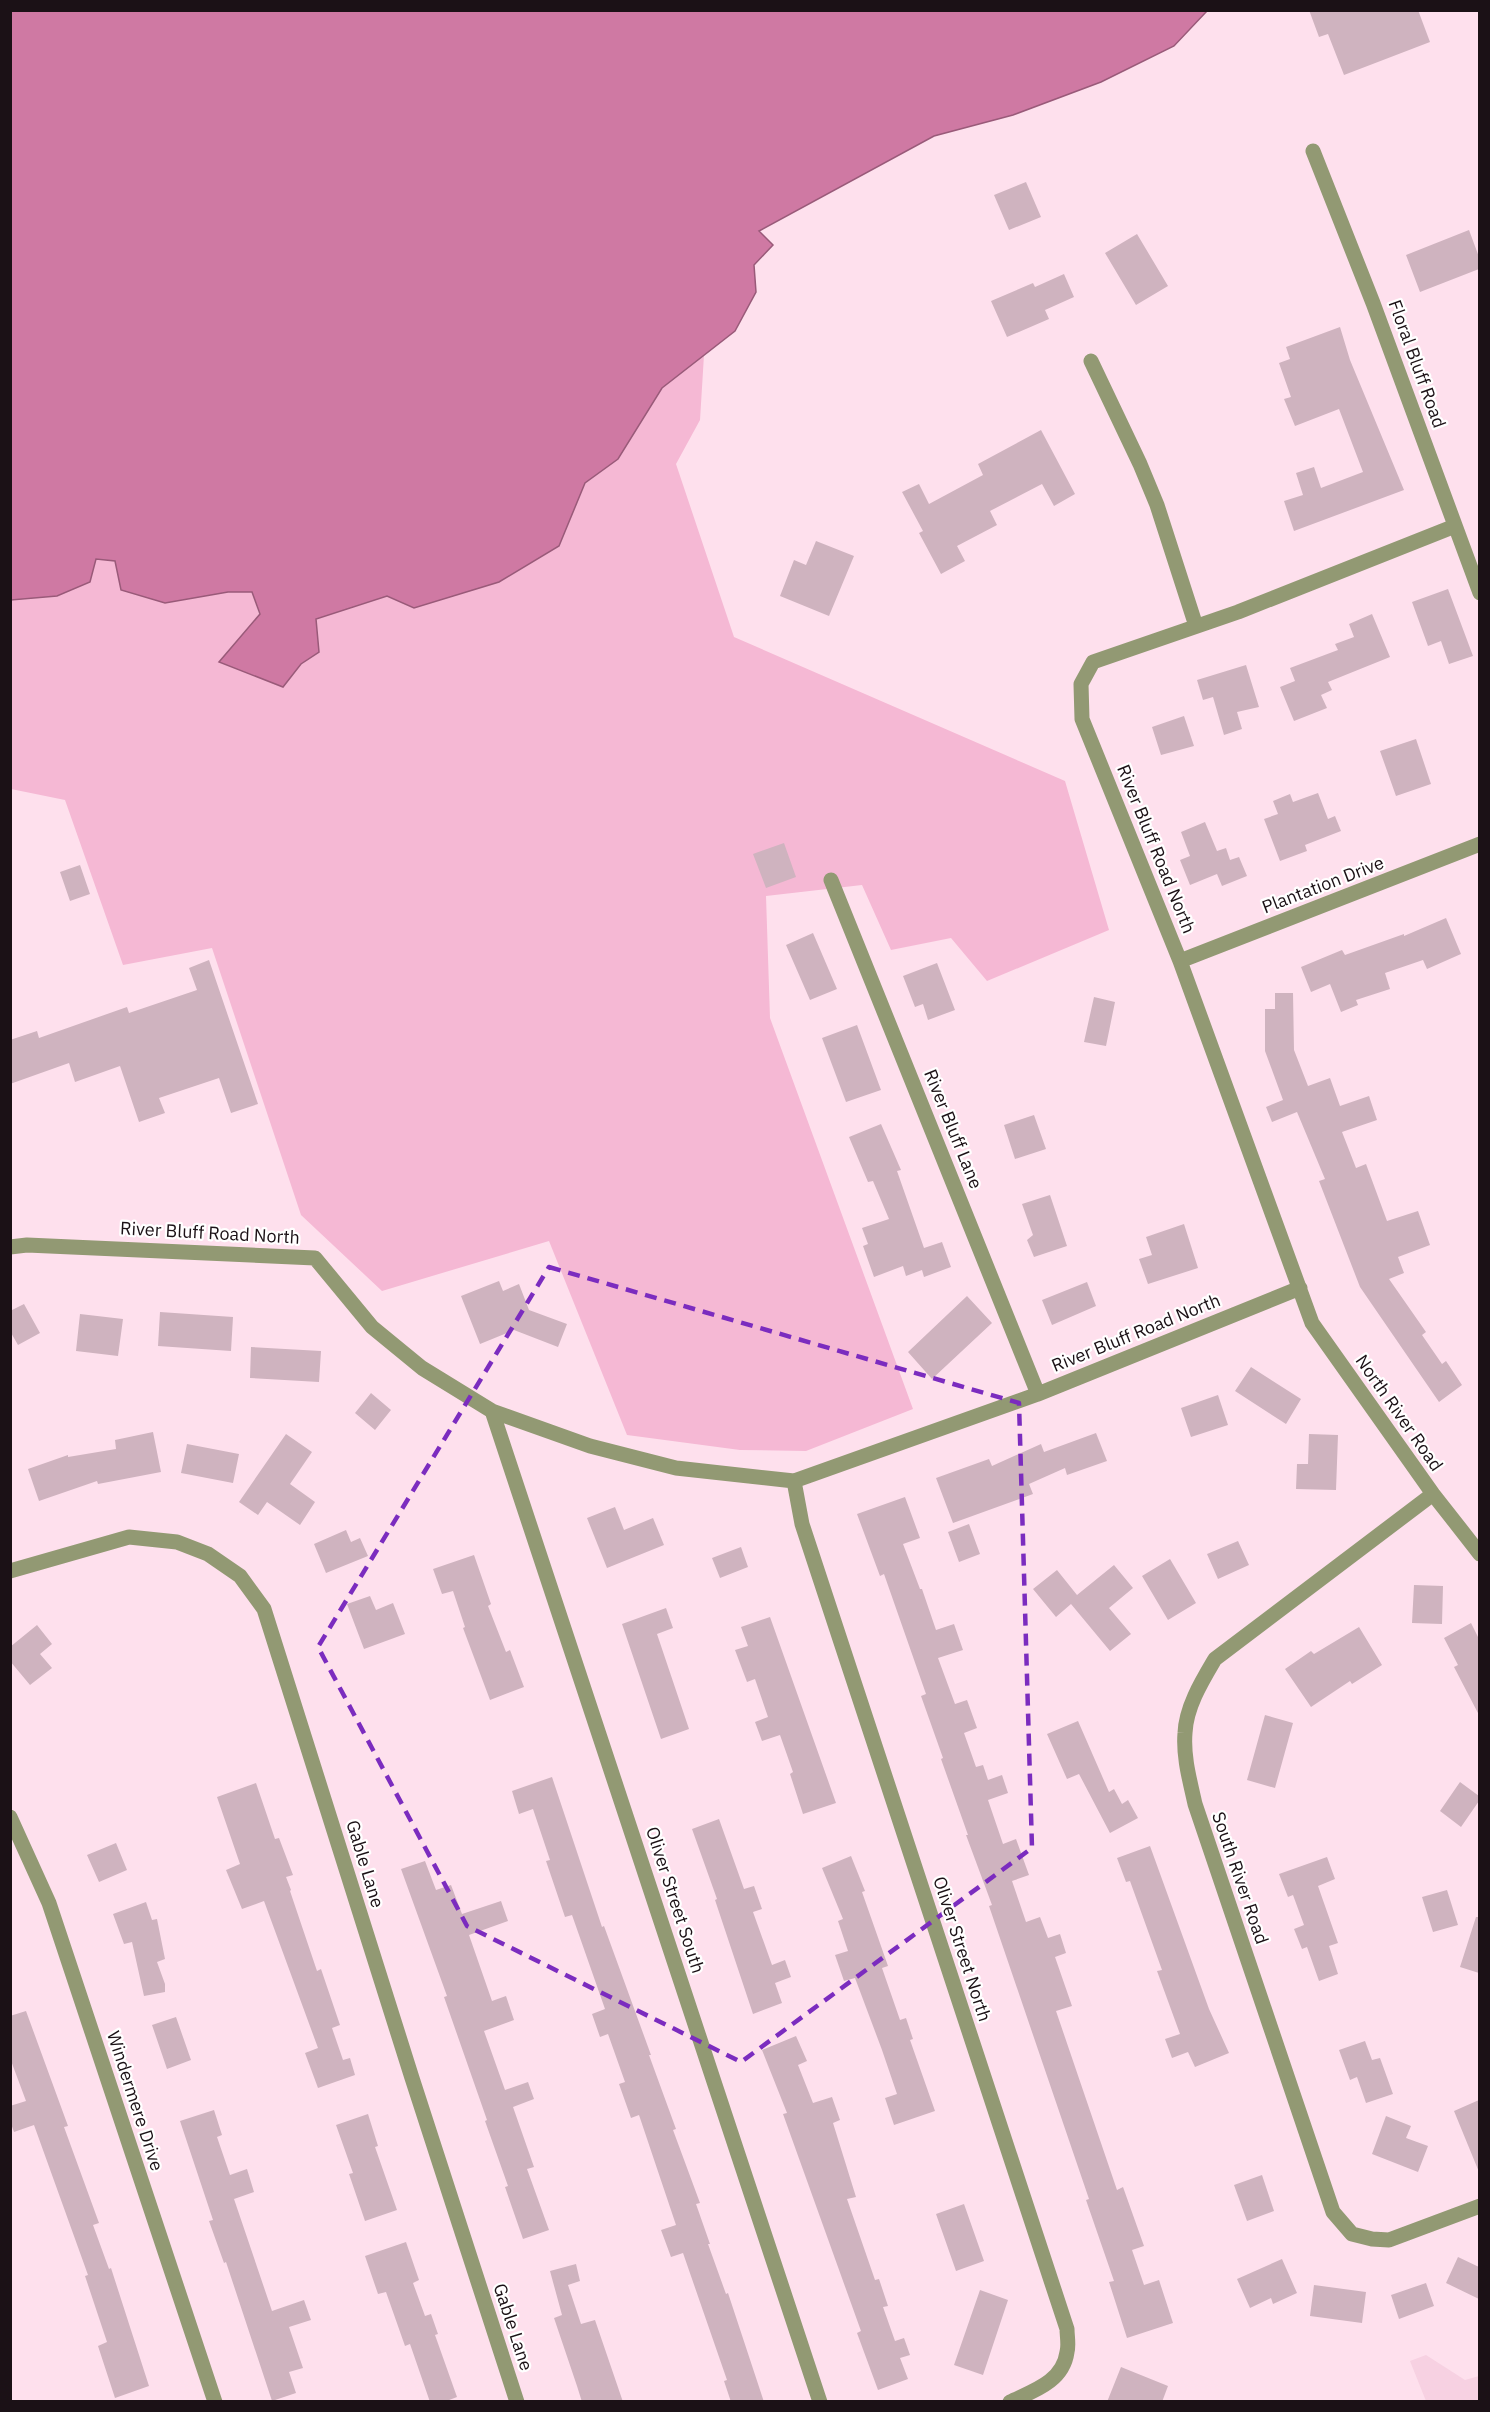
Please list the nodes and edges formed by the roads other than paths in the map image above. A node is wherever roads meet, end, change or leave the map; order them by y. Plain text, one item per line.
1 (1313, 151) dead end
2 (1091, 361) dead end
3 (1455, 526) junction
4 (1479, 593) edge
5 (1196, 626) junction
6 (1479, 844) edge
7 (831, 880) dead end
8 (1180, 961) junction
9 (10, 1247) edge
10 (1299, 1288) junction
11 (1038, 1394) junction
12 (492, 1411) junction
13 (794, 1481) junction
14 (1433, 1494) junction
15 (1479, 1554) edge
16 (10, 1571) edge
17 (10, 1817) edge
18 (1479, 2206) edge
19 (215, 2402) edge
20 (517, 2402) edge
21 (820, 2402) edge
22 (1010, 2402) edge

1 - 3 street, Floral Bluff Road
2 - 5 street
3 - 4 street, Floral Bluff Road
3 - 5 street, River Bluff Road North
5 - 8 street, River Bluff Road North
6 - 8 street, Plantation Drive
7 - 11 street, River Bluff Lane
8 - 10 street, River Bluff Road North
9 - 12 street, River Bluff Road North
10 - 11 street, River Bluff Road North
10 - 14 street, North River Road
11 - 13 street, River Bluff Road North
12 - 13 street, River Bluff Road North
12 - 21 street, Oliver Street South
13 - 22 street, Oliver Street North
14 - 15 street, North River Road
14 - 18 street, South River Road
16 - 20 street, Gable Lane
17 - 19 street, Windermere Drive

